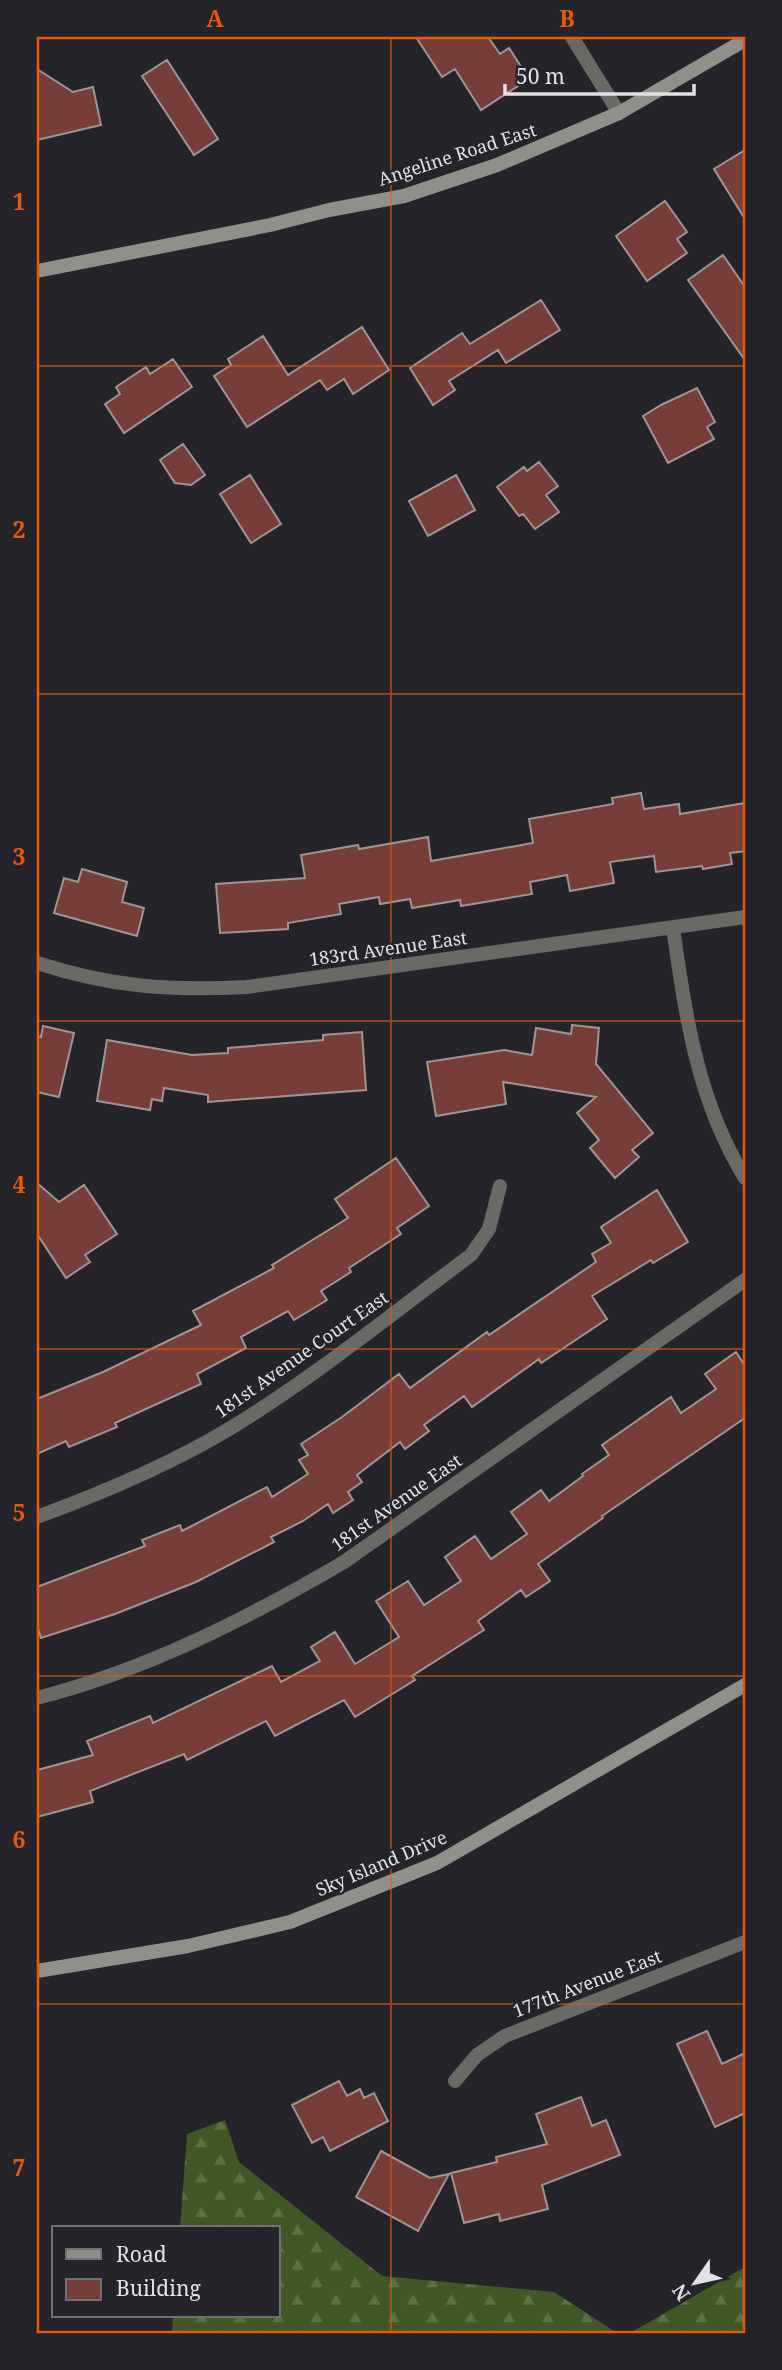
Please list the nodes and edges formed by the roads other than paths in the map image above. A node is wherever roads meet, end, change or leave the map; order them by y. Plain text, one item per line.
1 (572, 37) edge
2 (745, 40) edge
3 (620, 113) junction
4 (37, 271) edge
5 (745, 917) edge
6 (673, 928) junction
7 (37, 963) edge
8 (745, 1178) edge
9 (500, 1186) dead end
10 (745, 1280) edge
11 (37, 1517) edge
12 (745, 1685) edge
13 (37, 1698) edge
14 (745, 1942) edge
15 (37, 1971) edge
16 (455, 2081) dead end

1 - 3 street
2 - 3 street, Angeline Road East
3 - 4 street, Angeline Road East
5 - 6 street, 183rd Avenue East
6 - 7 street, 183rd Avenue East
6 - 8 street
9 - 11 street, 181st Avenue Court East
10 - 13 street, 181st Avenue East
12 - 15 street, Sky Island Drive
14 - 16 street, 177th Avenue East

